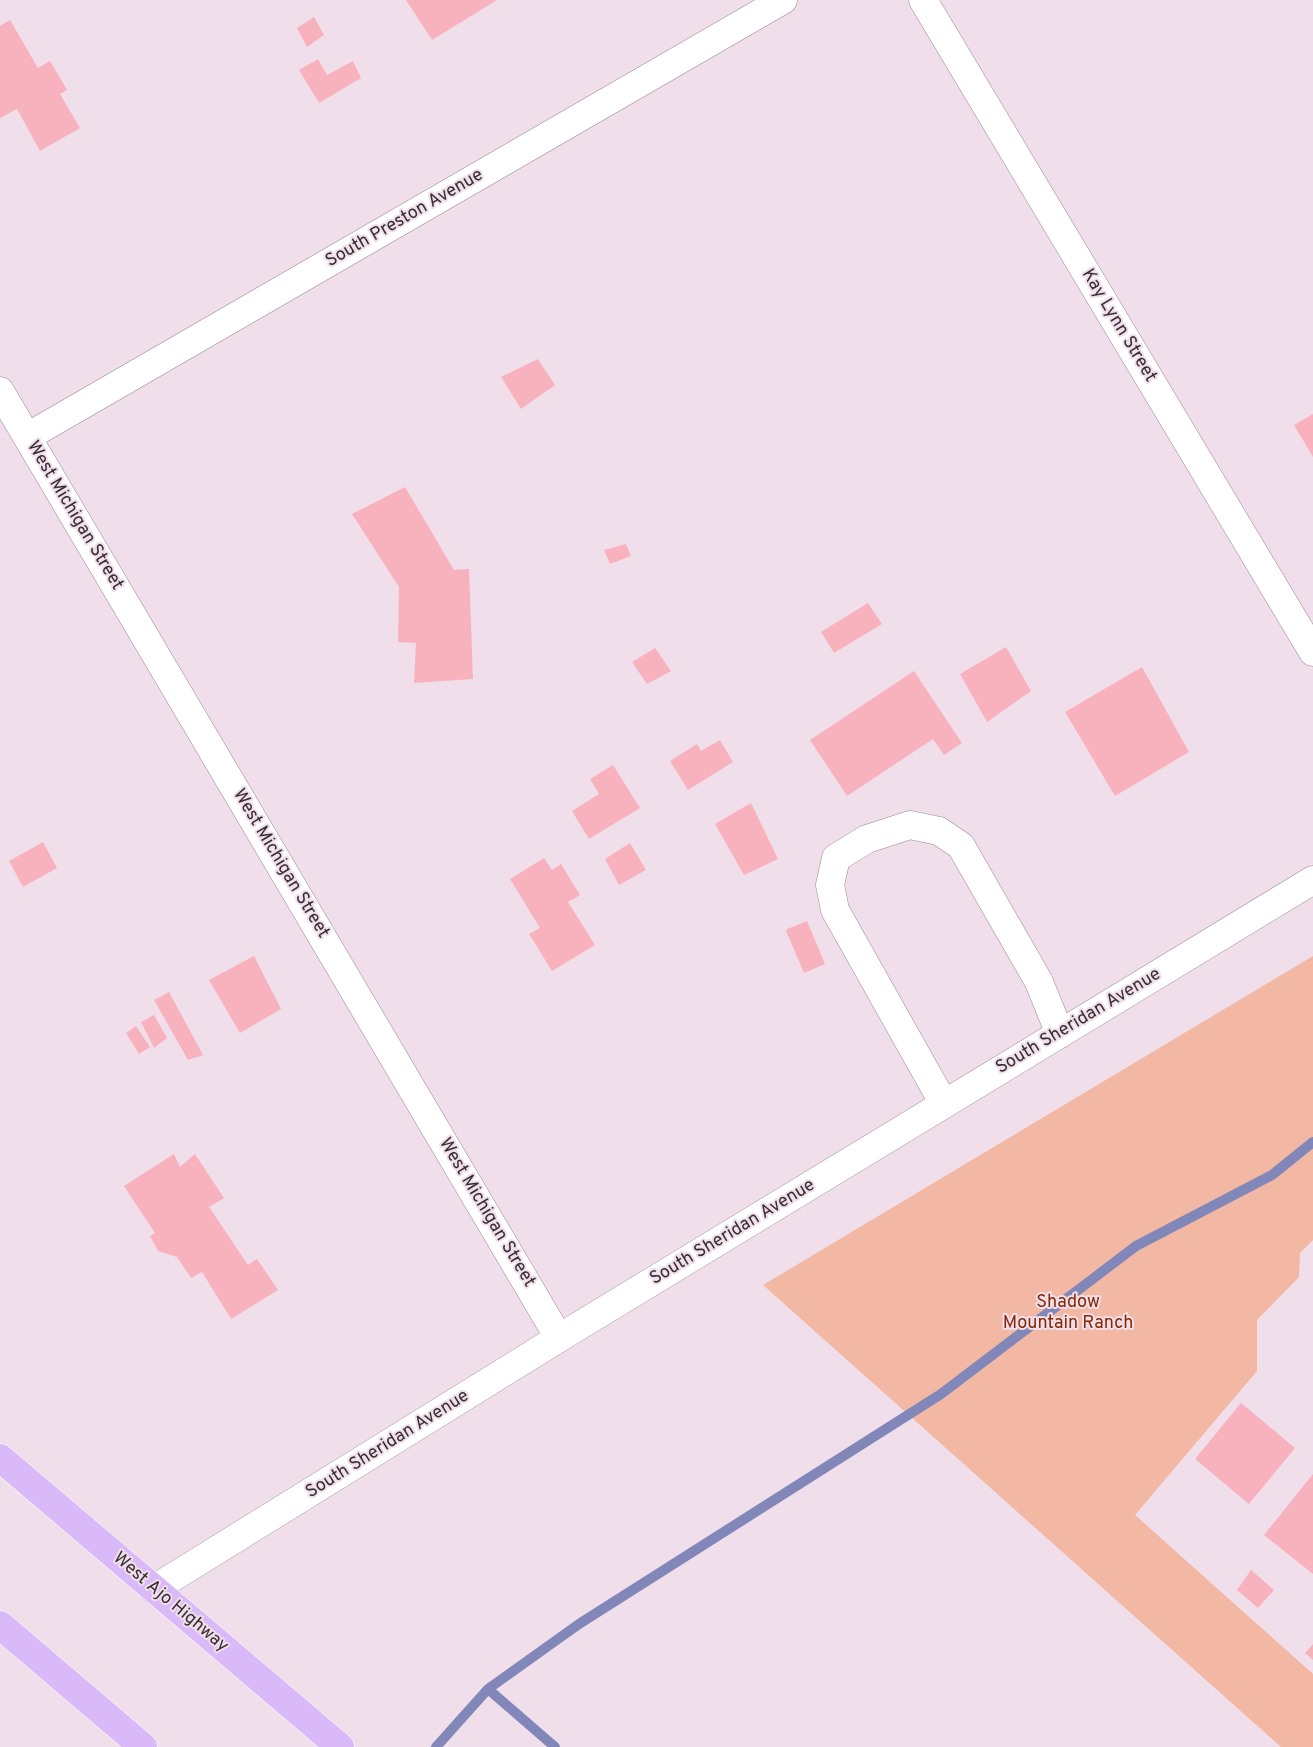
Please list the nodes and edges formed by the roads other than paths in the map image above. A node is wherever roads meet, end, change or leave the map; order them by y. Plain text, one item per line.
1 (783, 0) edge
2 (924, 0) edge
3 (0, 391) edge
4 (27, 437) junction
5 (1313, 652) edge
6 (1313, 880) edge
7 (1060, 1034) junction
8 (944, 1104) junction
9 (560, 1338) junction
10 (0, 1458) edge
11 (154, 1589) junction
12 (0, 1625) edge
13 (143, 1747) edge
14 (340, 1747) edge

1 - 4 street, South Preston Avenue
2 - 5 street, Kay Lynn Street
3 - 4 street, West Michigan Street
4 - 9 street, West Michigan Street
6 - 7 street, South Sheridan Avenue
7 - 8 street, South Sheridan Avenue
7 - 8 street
8 - 9 street, South Sheridan Avenue
9 - 11 street, South Sheridan Avenue
10 - 11 main road, West Ajo Highway
11 - 14 main road, West Ajo Highway
12 - 13 main road

